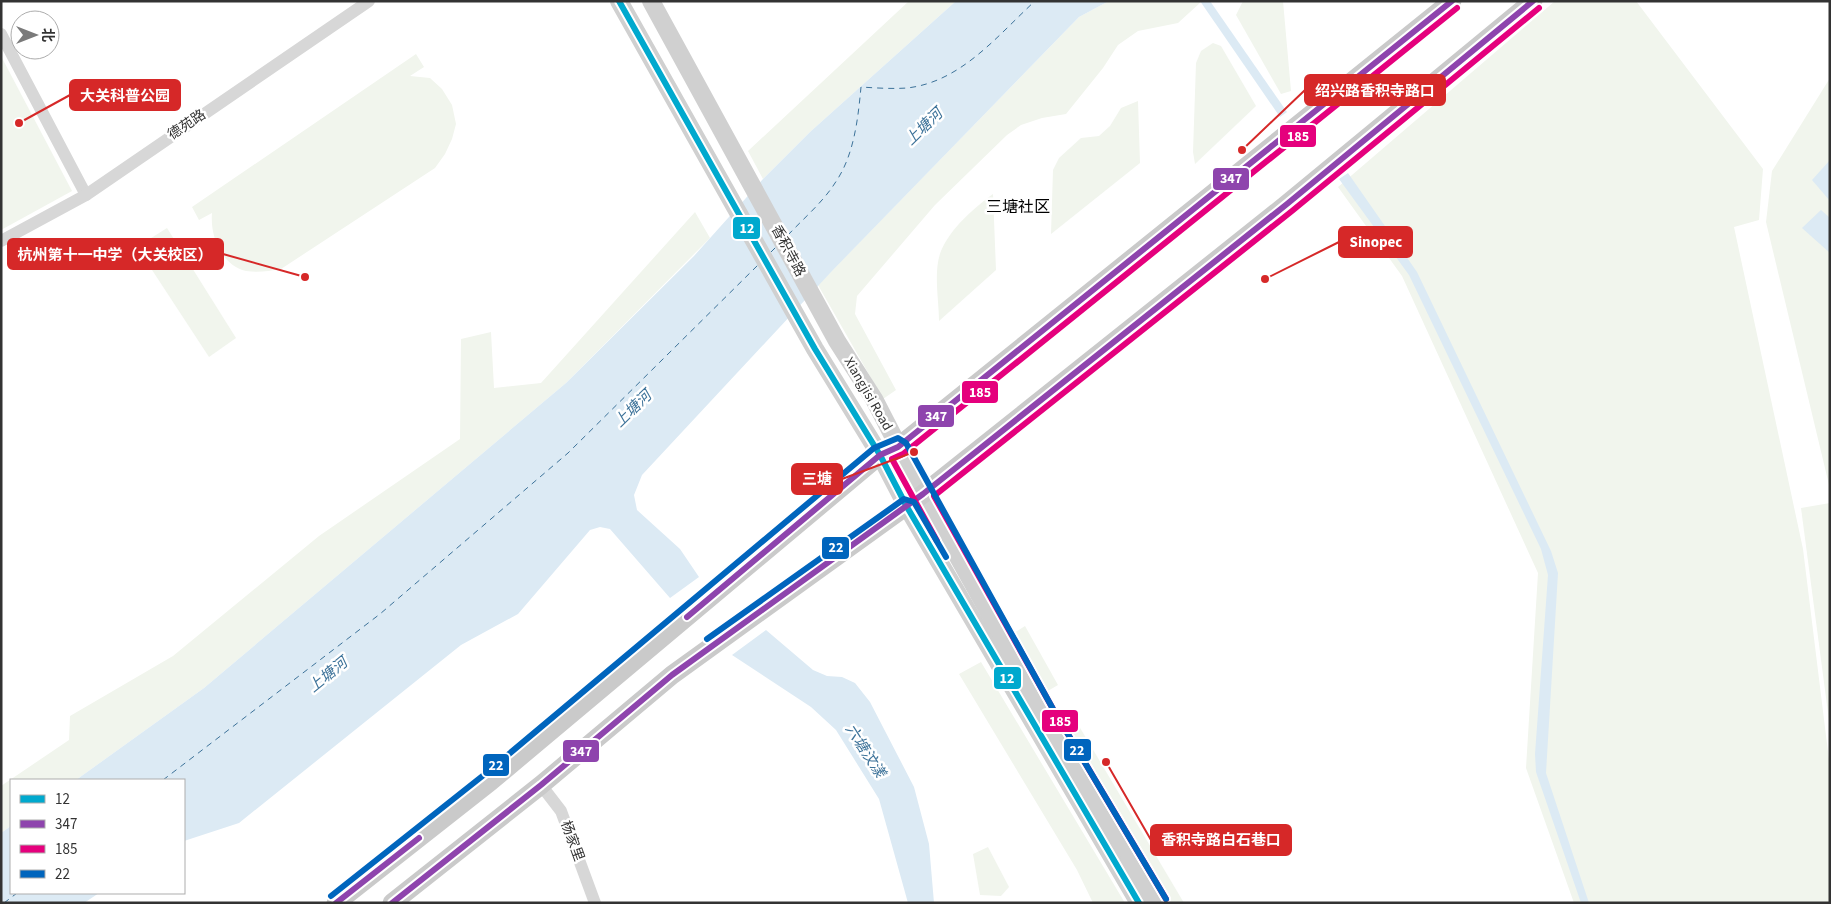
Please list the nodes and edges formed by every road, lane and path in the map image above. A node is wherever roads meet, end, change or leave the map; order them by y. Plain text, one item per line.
1 (369, 1) edge
2 (619, 1) edge
3 (651, 1) edge
4 (1452, 1) edge
5 (1533, 1) edge
6 (1, 34) edge
7 (86, 195) junction
8 (1, 241) edge
9 (836, 341) joint
10 (898, 447) junction
11 (880, 455) junction
12 (923, 494) junction
13 (907, 507) junction
14 (541, 785) junction
15 (336, 903) edge
16 (392, 903) edge
17 (595, 903) edge
18 (1139, 903) edge
19 (1158, 903) edge

1 - 7 street, 德苑路
2 - 11 main road, 香积寺路
3 - 9 main road, 香积寺路
4 - 10 main road
5 - 12 main road
6 - 7 street
7 - 8 street, 德苑路
9 - 10 main road, Xiangjisi Road
10 - 11 main road
10 - 12 main road
11 - 13 main road
11 - 15 main road
12 - 13 main road
12 - 19 main road
13 - 14 main road
13 - 18 main road
14 - 16 main road
14 - 17 street, 杨家里

